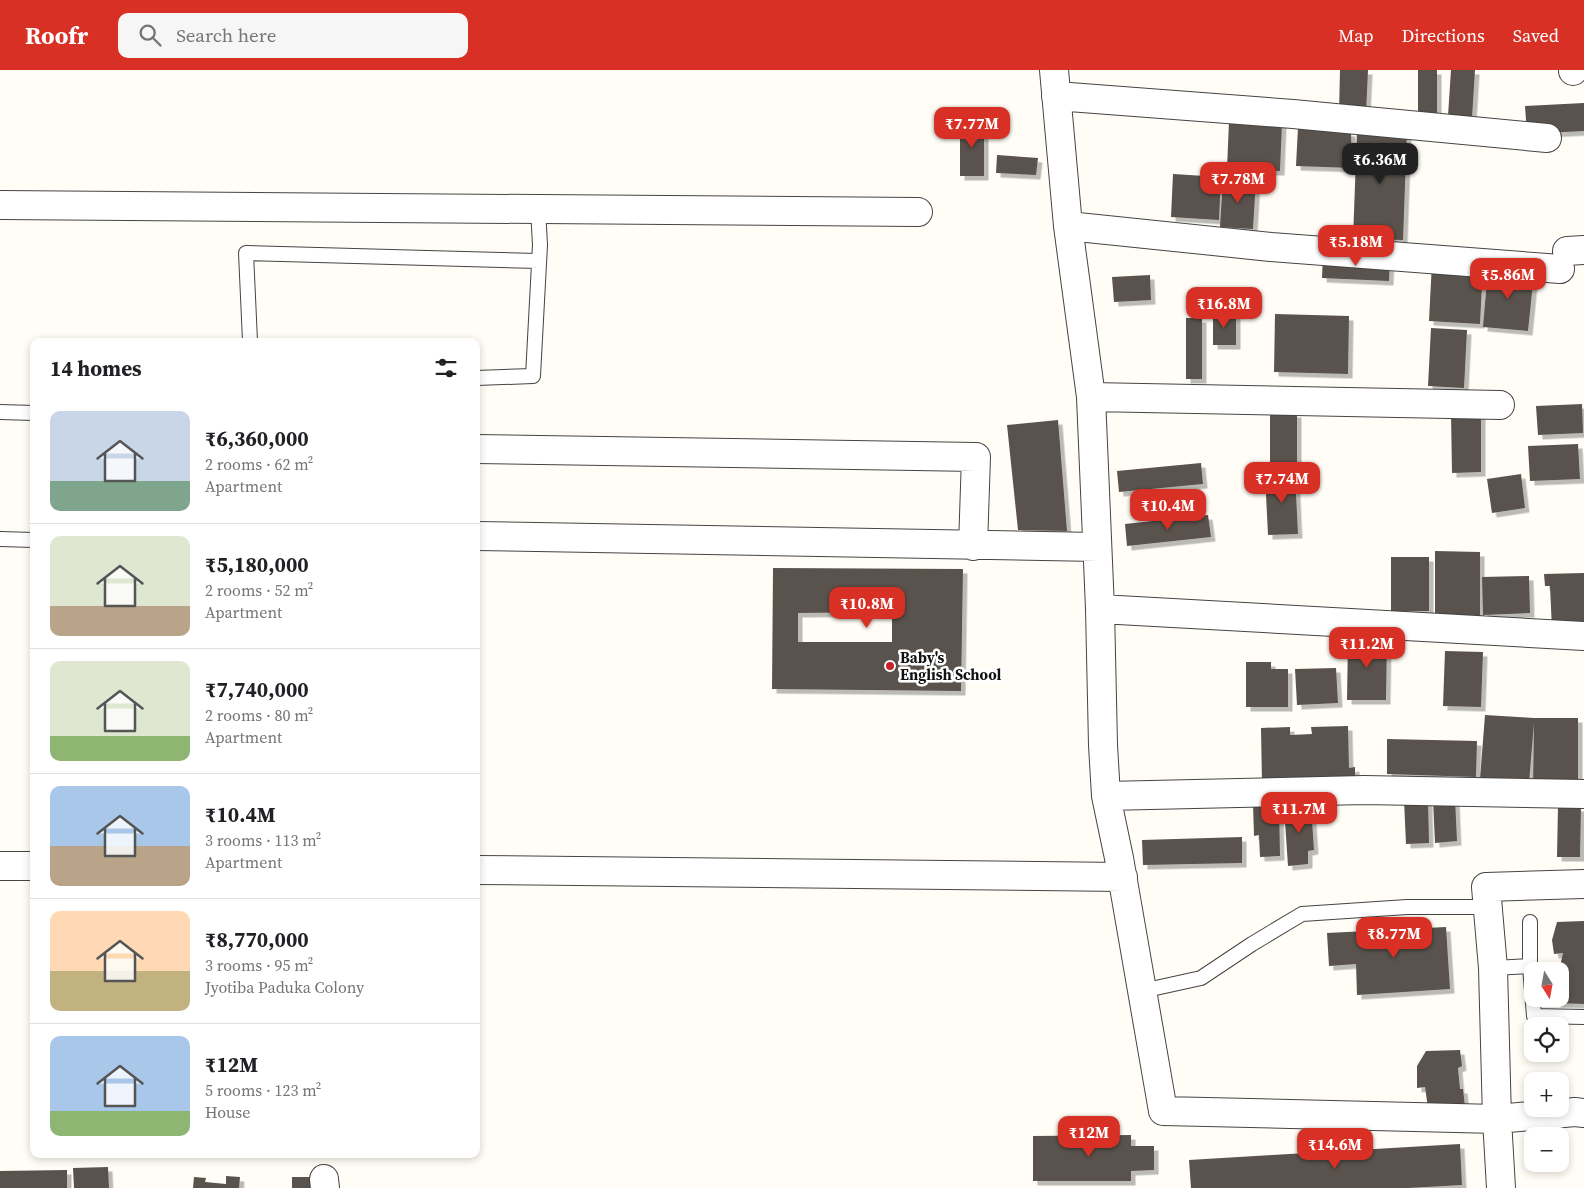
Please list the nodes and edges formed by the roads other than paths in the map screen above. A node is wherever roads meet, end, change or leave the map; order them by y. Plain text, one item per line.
1 (1055, 83) edge
2 (1547, 138) dead end
3 (0, 205) edge
4 (538, 209) junction
5 (918, 212) dead end
6 (1068, 226) junction
7 (1570, 257) edge
8 (538, 261) junction
9 (250, 338) edge
10 (480, 378) edge
11 (1091, 397) junction
12 (1500, 405) dead end
13 (0, 412) edge
14 (30, 413) edge
15 (480, 449) edge
16 (480, 536) edge
17 (0, 539) edge
18 (30, 540) edge
19 (973, 546) junction
20 (1097, 547) junction
21 (1100, 610) junction
22 (1584, 636) edge
23 (1584, 794) edge
24 (1106, 796) junction
25 (0, 866) edge
26 (30, 866) edge
27 (480, 870) edge
28 (1123, 877) junction
29 (1584, 884) edge
30 (1488, 907) junction
31 (1530, 922) dead end
32 (1530, 962) edge
33 (1524, 966) edge
34 (1493, 968) junction
35 (1142, 991) junction
36 (1533, 1008) edge
37 (1584, 1017) edge
38 (1584, 1113) edge
39 (1497, 1120) junction
40 (1501, 1188) edge

1 - 2 street
1 - 6 street
3 - 4 street
4 - 5 street
4 - 8 lane
6 - 7 street
6 - 11 street
8 - 9 lane
8 - 10 lane
11 - 12 street
11 - 20 street
13 - 14 lane
15 - 19 street
16 - 19 street
17 - 18 lane
19 - 20 street
20 - 21 street
21 - 22 street
21 - 24 street
23 - 24 street
24 - 28 street
25 - 26 street
27 - 28 street
28 - 35 street
29 - 30 street
30 - 34 street
30 - 35 lane
31 - 32 lane
33 - 34 lane
34 - 39 street
35 - 39 street
36 - 37 lane
38 - 39 street
39 - 40 street

